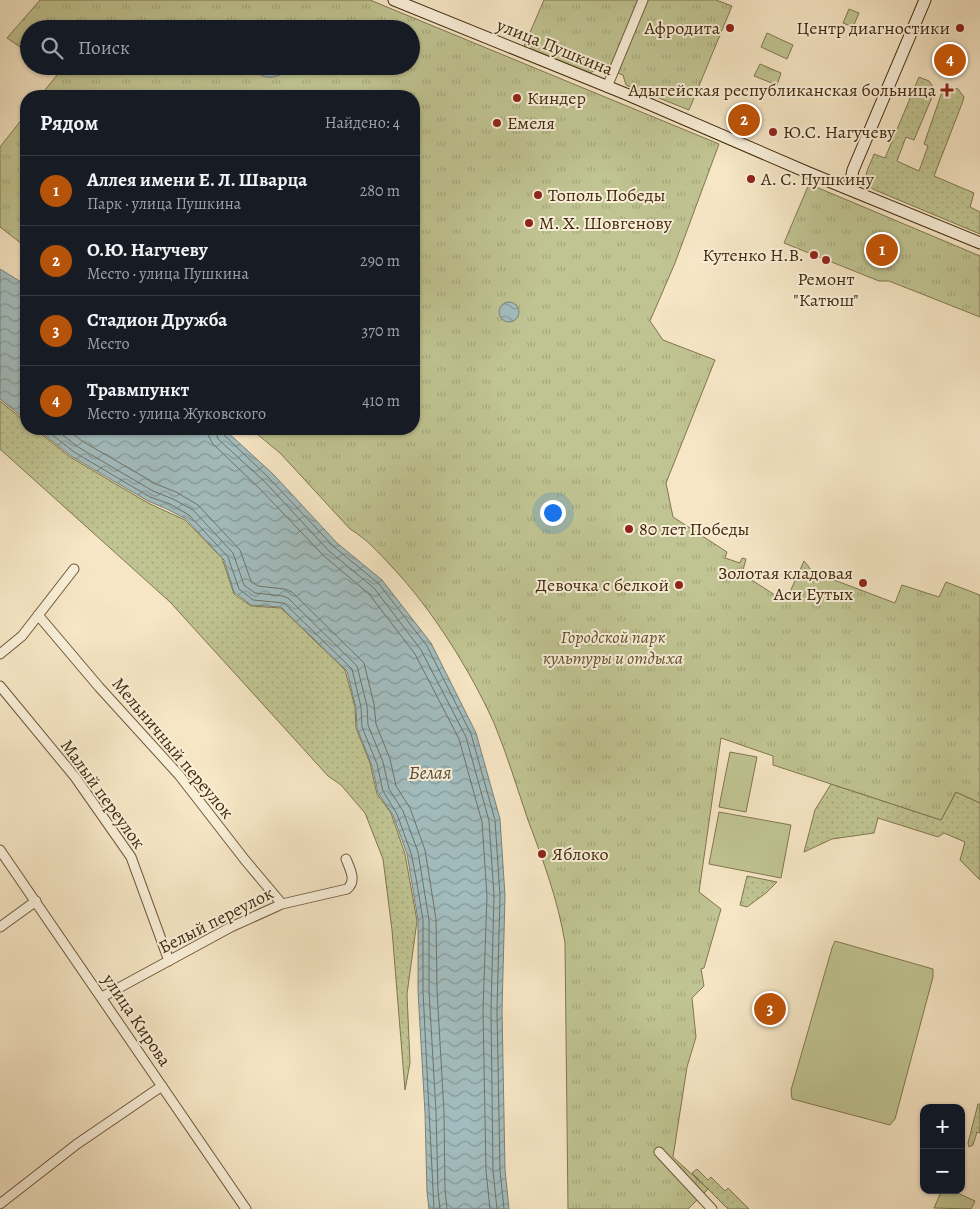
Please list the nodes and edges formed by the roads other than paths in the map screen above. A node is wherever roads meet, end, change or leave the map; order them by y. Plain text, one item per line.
1 (394, 0) edge
2 (643, 0) edge
3 (925, 0) edge
4 (609, 82) junction
5 (849, 189) junction
6 (980, 243) edge
7 (74, 569) dead end
8 (38, 615) junction
9 (0, 654) edge
10 (0, 686) edge
11 (0, 850) edge
12 (346, 859) dead end
13 (36, 900) junction
14 (282, 904) junction
15 (0, 927) edge
16 (169, 961) junction
17 (102, 997) junction
18 (162, 1086) junction
19 (659, 1152) dead end
20 (0, 1204) edge
21 (246, 1209) edge
22 (712, 1209) edge

1 - 4 main road, улица Пушкина
2 - 4 street
3 - 5 main road
4 - 5 main road, улица Пушкина
5 - 6 main road, улица Пушкина
7 - 8 street
8 - 9 street
8 - 14 street, Мельничный переулок
10 - 16 street, Малый переулок
11 - 13 street, улица Кирова
12 - 14 street, Белый переулок
13 - 15 street
13 - 17 street, улица Кирова
14 - 16 street, Белый переулок
16 - 17 street, Белый переулок
17 - 18 street, улица Кирова
18 - 20 street
18 - 21 street, улица Кирова
19 - 22 street

